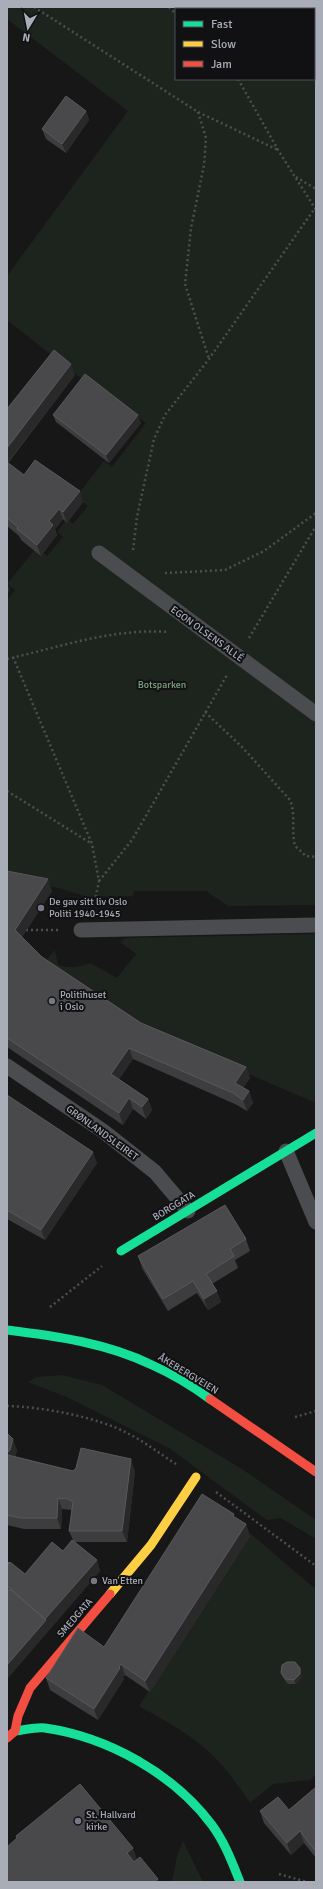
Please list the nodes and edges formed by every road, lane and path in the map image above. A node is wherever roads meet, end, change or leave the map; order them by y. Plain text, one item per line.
1 (34, 7) edge
2 (239, 80) edge
3 (198, 112) junction
4 (278, 150) junction
5 (295, 176) junction
6 (316, 189) edge
7 (316, 209) edge
8 (209, 359) junction
9 (316, 513) edge
10 (316, 526) edge
11 (99, 553) dead end
12 (127, 575) junction
13 (174, 633) dead end
14 (238, 656) junction
15 (13, 657) junction
16 (7, 659) edge
17 (205, 712) junction
18 (316, 714) edge
19 (7, 791) edge
20 (92, 844) junction
21 (316, 858) edge
22 (99, 881) junction
23 (316, 925) edge
24 (26, 930) edge
25 (80, 930) junction
26 (7, 1066) edge
27 (316, 1133) edge
28 (286, 1151) junction
29 (188, 1210) junction
30 (316, 1222) edge
31 (121, 1251) joint
32 (50, 1307) dead end
33 (7, 1330) edge
34 (316, 1411) edge
35 (295, 1417) dead end
36 (316, 1472) edge
37 (196, 1477) dead end
38 (14, 1731) junction
39 (7, 1738) edge
40 (279, 1874) dead end
41 (240, 1882) edge
42 (307, 1882) edge

1 - 3 path
2 - 4 path
3 - 4 path
3 - 8 path
4 - 5 path
5 - 6 path
5 - 7 path
7 - 8 path
8 - 12 path
9 - 12 path
10 - 14 path
11 - 12 lane, EGON OLSENS ALLÉ
12 - 14 lane, EGON OLSENS ALLÉ
13 - 15 path
14 - 17 path
14 - 18 lane, EGON OLSENS ALLÉ
15 - 16 path
15 - 20 path
17 - 21 path
17 - 22 path
19 - 20 path
20 - 22 path
22 - 25 path
23 - 25 lane
24 - 25 path
26 - 29 lane, GRØNLANDSLEIRET
27 - 28 street, BORGGATA
28 - 29 street, BORGGATA
28 - 30 lane
29 - 31 street, BORGGATA
31 - 32 path
33 - 36 street, ÅKEBERGVEIEN
34 - 35 path
37 - 38 street, SMEDGATA
38 - 39 street, SMEDGATA
38 - 41 street
40 - 42 path

